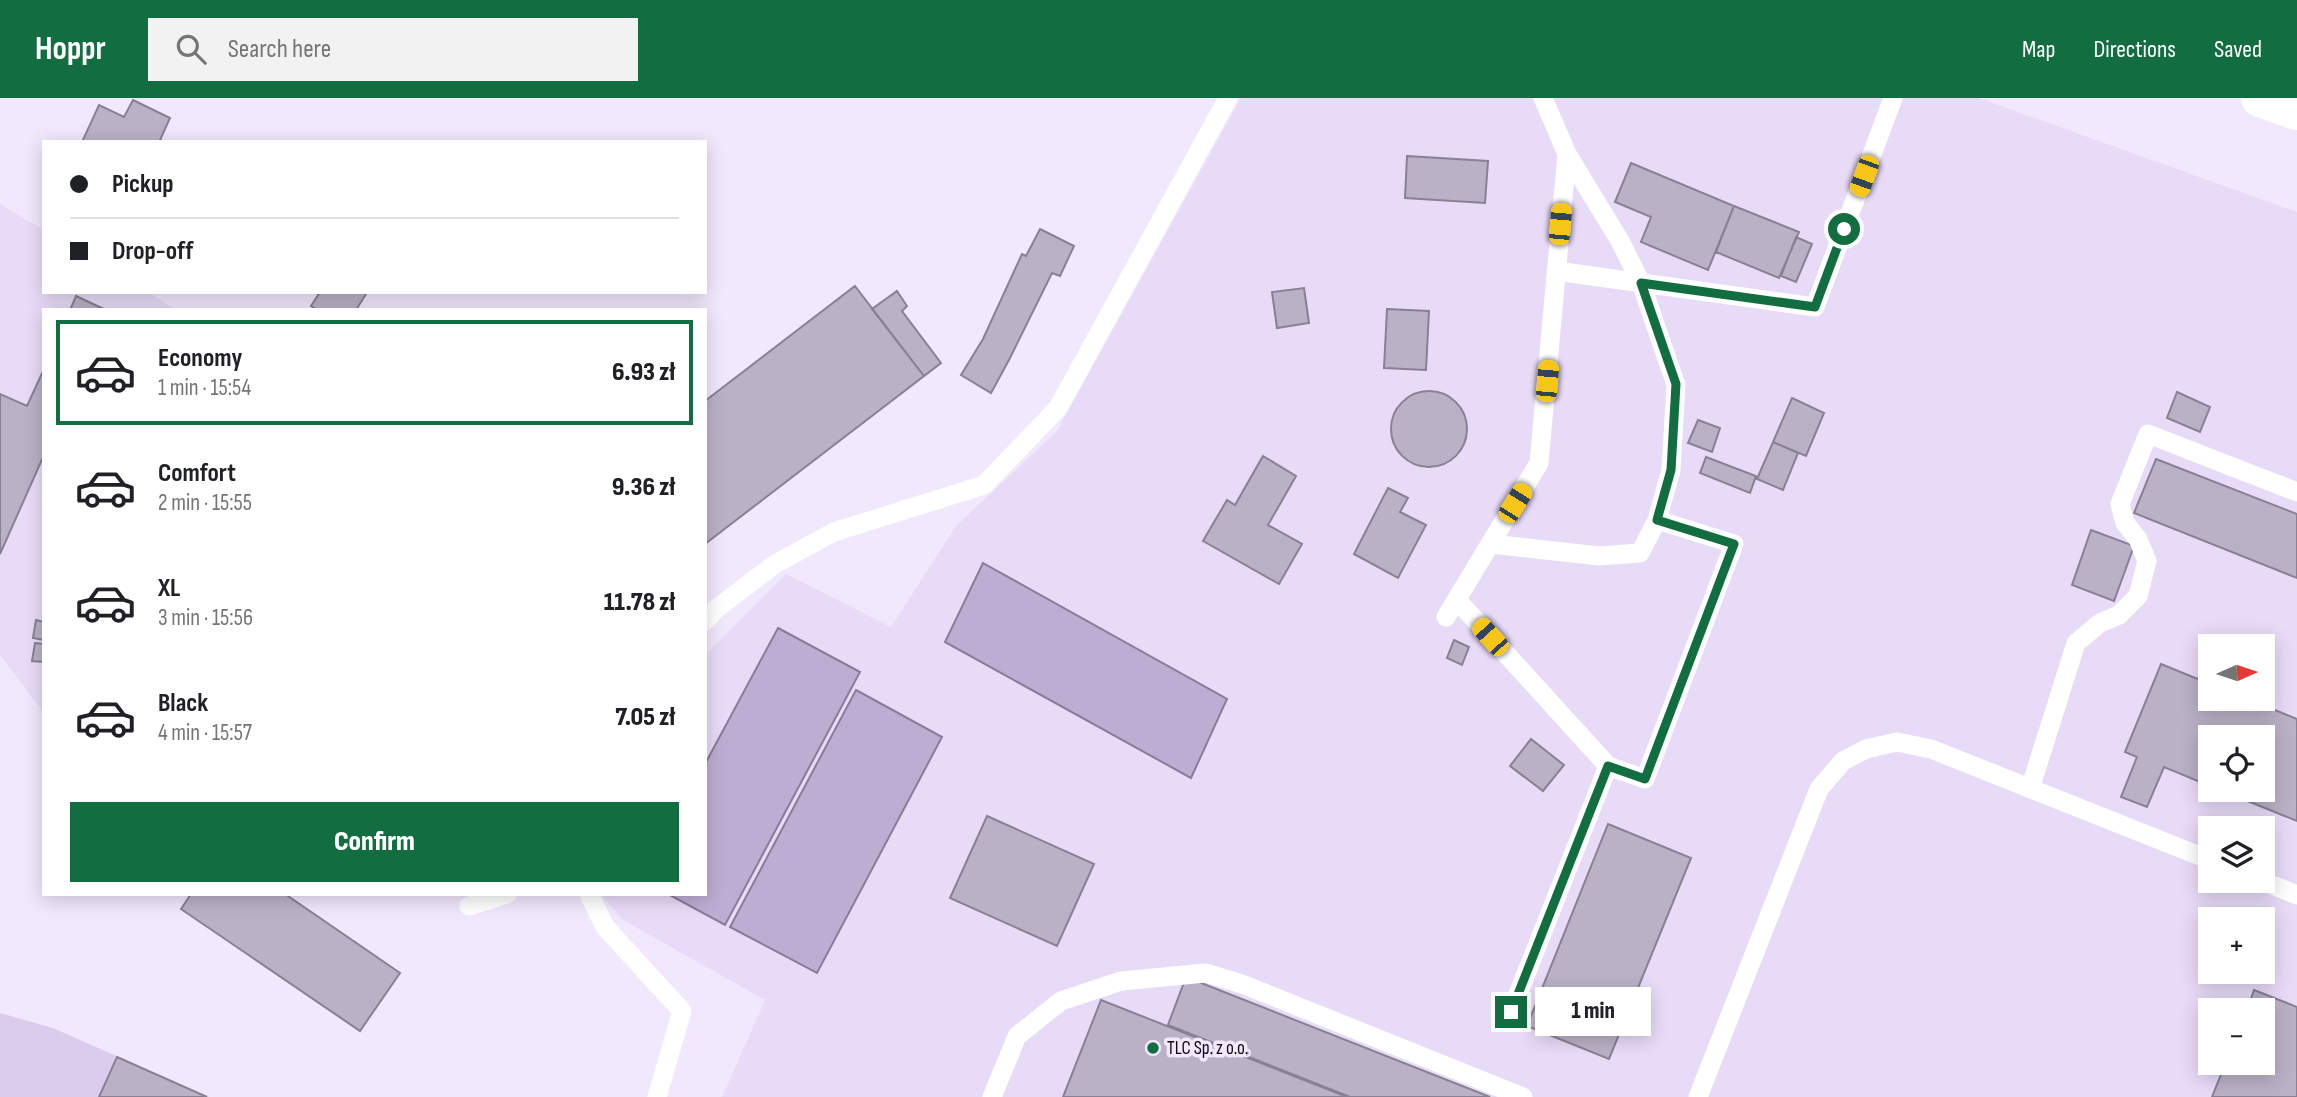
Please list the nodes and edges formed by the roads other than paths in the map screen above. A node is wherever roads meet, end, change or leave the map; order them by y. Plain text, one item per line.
1 (1228, 98) edge
2 (1543, 98) edge
3 (1893, 98) edge
4 (2260, 98) edge
5 (2297, 111) edge
6 (1566, 154) junction
7 (1556, 271) junction
8 (1641, 283) junction
9 (2297, 492) edge
10 (1657, 520) junction
11 (1491, 544) junction
12 (1457, 600) junction
13 (1446, 617) dead end
14 (707, 619) edge
15 (1608, 766) junction
16 (2030, 789) junction
17 (2198, 855) edge
18 (2275, 886) edge
19 (2297, 895) edge
20 (501, 896) edge
21 (590, 896) edge
22 (469, 906) dead end
23 (1511, 1012) dead end
24 (657, 1097) edge
25 (992, 1097) edge
26 (1522, 1097) edge
27 (1698, 1097) edge

1 - 14 lane
2 - 6 lane
3 - 8 lane
4 - 5 street
6 - 7 lane
6 - 8 lane
7 - 8 lane
7 - 11 lane
8 - 10 lane
9 - 16 lane
10 - 11 lane
10 - 15 lane
11 - 12 lane
12 - 13 lane
12 - 15 lane
15 - 23 lane
16 - 17 lane
16 - 27 lane
18 - 19 lane
20 - 22 lane
21 - 24 lane
25 - 26 lane

